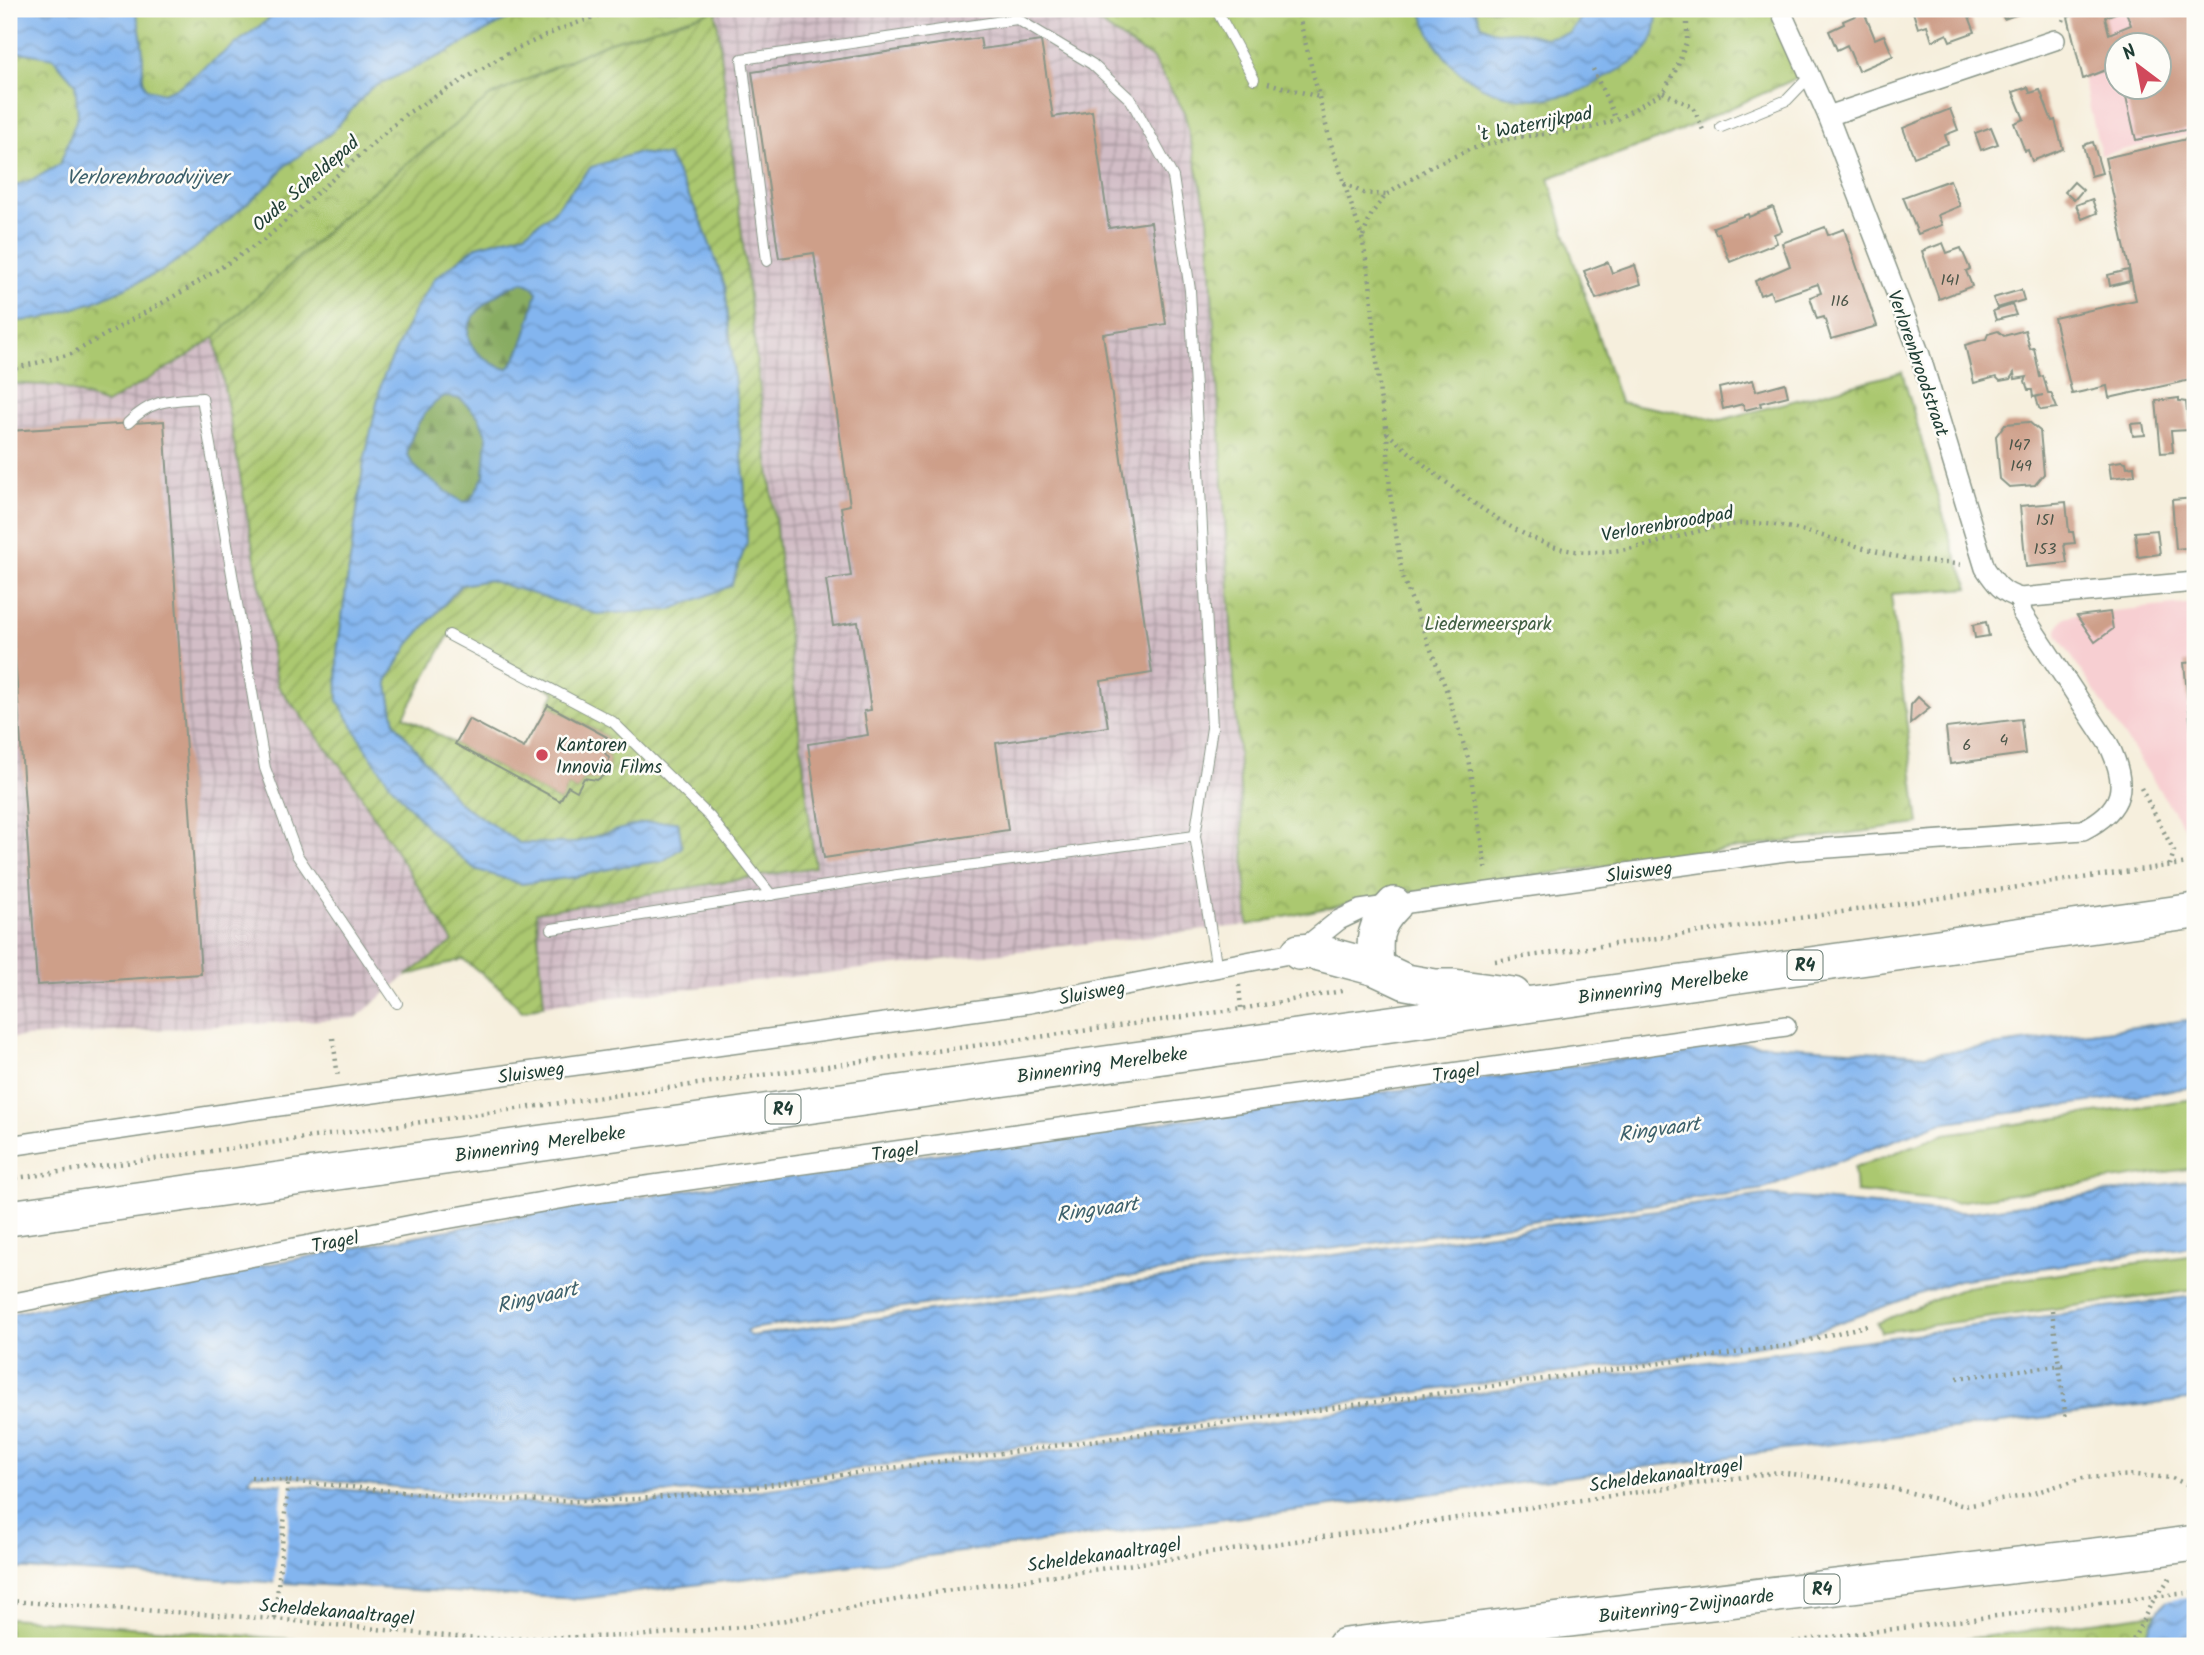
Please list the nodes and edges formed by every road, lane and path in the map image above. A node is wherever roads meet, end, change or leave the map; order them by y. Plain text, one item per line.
1 (616, 9) edge
2 (1216, 9) edge
3 (1297, 9) edge
4 (1687, 9) edge
5 (1780, 9) edge
6 (2054, 40) dead end
7 (1593, 69) dead end
8 (1810, 76) junction
9 (1254, 79) joint
10 (1663, 92) junction
11 (1319, 97) junction
12 (1828, 116) junction
13 (1616, 120) junction
14 (1721, 127) joint
15 (1344, 183) junction
16 (1387, 195) junction
17 (1363, 236) junction
18 (767, 261) dead end
19 (9, 370) edge
20 (128, 423) dead end
21 (1387, 432) junction
22 (1985, 568) junction
23 (2195, 582) edge
24 (2020, 598) junction
25 (449, 635) dead end
26 (1195, 836) junction
27 (2195, 862) edge
28 (1489, 890) junction
29 (771, 895) junction
30 (1394, 905) junction
31 (2195, 911) edge
32 (552, 929) dead end
33 (1299, 951) junction
34 (1487, 962) dead end
35 (1376, 968) junction
36 (1217, 969) junction
37 (1345, 990) dead end
38 (1558, 1000) junction
39 (397, 1003) dead end
40 (1786, 1026) dead end
41 (333, 1038) dead end
42 (340, 1099) junction
43 (9, 1146) edge
44 (9, 1179) edge
45 (9, 1218) edge
46 (9, 1304) edge
47 (2052, 1310) dead end
48 (1869, 1325) dead end
49 (2068, 1364) dead end
50 (1957, 1378) dead end
51 (2066, 1420) dead end
52 (251, 1478) dead end
53 (288, 1482) junction
54 (2195, 1488) edge
55 (2195, 1543) edge
56 (2163, 1561) junction
57 (2195, 1592) edge
58 (9, 1601) edge
59 (275, 1619) junction
60 (1478, 1637) edge
61 (1345, 1646) edge
62 (1758, 1646) edge
63 (2130, 1646) edge

1 - 19 path, Oude Scheldepad
2 - 9 lane
3 - 11 path
4 - 10 path
5 - 8 street, Verlorenbroodstraat
6 - 12 street
7 - 13 path, 't Waterrijkpad
8 - 12 street, Verlorenbroodstraat
8 - 14 lane
9 - 11 path
10 - 13 path, 't Waterrijkpad
10 - 14 path
11 - 15 path
12 - 22 street, Verlorenbroodstraat
13 - 16 path, 't Waterrijkpad
15 - 16 path
15 - 17 path
16 - 17 path, 't Waterrijkpad
17 - 21 path
18 - 26 lane
20 - 39 lane
21 - 22 path, Verlorenbroodpad
21 - 28 path
22 - 24 street, Verlorenbroodstraat
23 - 24 street
24 - 28 street, Sluisweg
25 - 29 lane
26 - 29 lane
26 - 36 lane
27 - 34 path
28 - 30 street, Sluisweg
29 - 32 lane
30 - 33 street, Sluisweg
30 - 35 highway
31 - 38 highway, Binnenring Merelbeke / R4
33 - 35 highway, R4
33 - 36 street, Sluisweg / R4
35 - 38 highway, R4
36 - 42 street, Sluisweg / R4
37 - 44 path
38 - 45 highway, Binnenring Merelbeke / R4
40 - 46 street, Tragel
41 - 42 path
42 - 43 street, Sluisweg / R4
47 - 51 path, bridge
48 - 53 path
49 - 50 path
52 - 53 path
53 - 59 path
54 - 59 path, Scheldekanaaltragel
55 - 56 highway, R4, bridge
56 - 60 highway, Buitenring-Zwijnaarde / R4
56 - 63 path
57 - 62 path, bridge
58 - 59 path, Scheldekanaaltragel
60 - 61 highway, Buitenring-Zwijnaarde / R4

